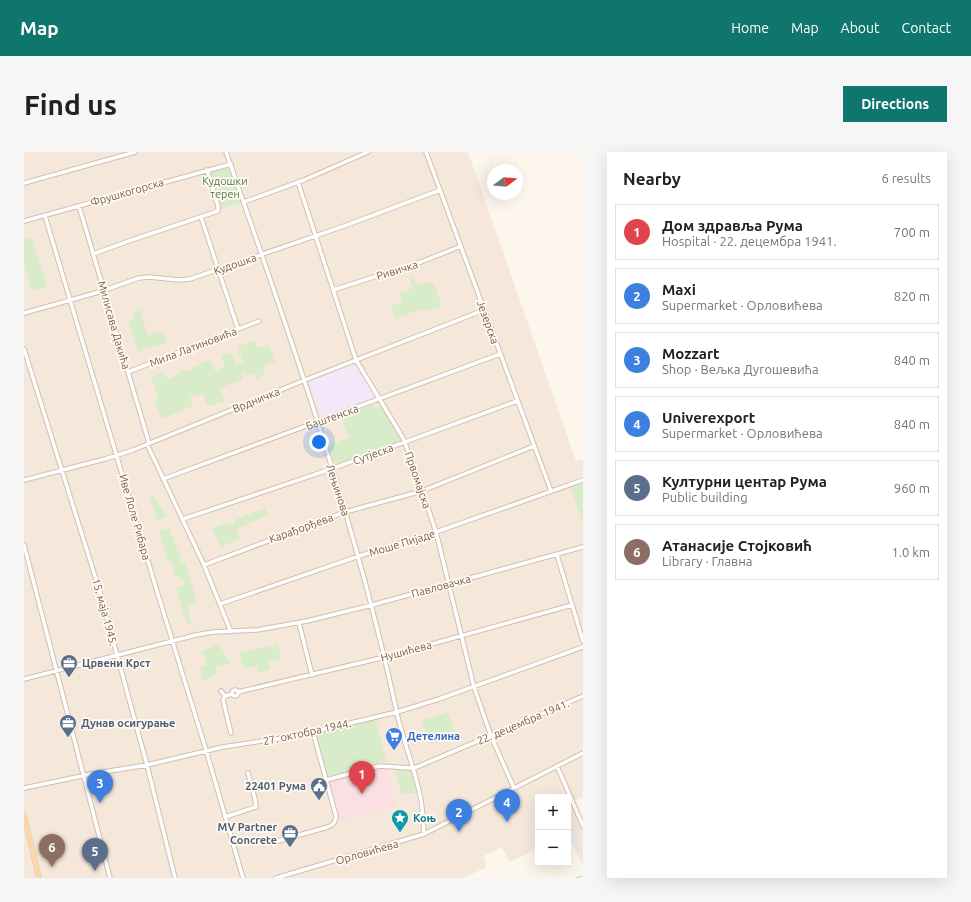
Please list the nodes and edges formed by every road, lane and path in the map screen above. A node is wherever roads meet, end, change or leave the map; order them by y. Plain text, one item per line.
1 (135, 152) edge
2 (226, 152) edge
3 (368, 152) edge
4 (426, 152) edge
5 (231, 164) junction
6 (207, 170) junction
7 (298, 182) junction
8 (24, 183) edge
9 (440, 190) junction
10 (244, 202) junction
11 (79, 206) junction
12 (45, 216) junction
13 (201, 217) junction
14 (24, 221) edge
15 (316, 236) junction
16 (461, 246) junction
17 (93, 254) junction
18 (263, 254) junction
19 (218, 269) junction
20 (333, 290) junction
21 (104, 291) junction
22 (70, 300) junction
23 (484, 310) junction
24 (24, 313) edge
25 (259, 321) dead end
26 (238, 329) junction
27 (24, 348) edge
28 (500, 354) junction
29 (356, 360) junction
30 (128, 372) junction
31 (305, 380) junction
32 (380, 399) junction
33 (518, 401) junction
34 (317, 422) junction
35 (405, 443) junction
36 (148, 444) junction
37 (534, 446) junction
38 (116, 455) junction
39 (332, 469) junction
40 (62, 471) junction
41 (163, 479) junction
42 (24, 480) edge
43 (583, 480) edge
44 (422, 491) junction
45 (551, 491) junction
46 (345, 512) junction
47 (183, 519) junction
48 (436, 532) junction
49 (24, 546) edge
50 (583, 547) edge
51 (557, 555) junction
52 (359, 556) junction
53 (204, 564) junction
54 (448, 584) junction
55 (220, 604) junction
56 (372, 605) junction
57 (572, 605) junction
58 (299, 622) junction
59 (231, 632) junction
60 (461, 637) junction
61 (583, 640) edge
62 (172, 641) junction
63 (583, 648) edge
64 (117, 655) junction
65 (385, 657) junction
66 (56, 671) junction
67 (312, 675) junction
68 (24, 679) edge
69 (474, 687) junction
70 (221, 691) dead end
71 (225, 696) junction
72 (583, 696) edge
73 (397, 712) junction
74 (313, 732) junction
75 (231, 733) dead end
76 (491, 736) junction
77 (206, 750) junction
78 (583, 754) edge
79 (147, 765) junction
80 (557, 766) junction
81 (412, 768) junction
82 (248, 773) dead end
83 (84, 775) junction
84 (326, 780) junction
85 (268, 785) dead end
86 (24, 788) edge
87 (514, 788) junction
88 (253, 790) junction
89 (24, 815) edge
90 (225, 817) junction
91 (583, 826) edge
92 (424, 834) junction
93 (271, 843) dead end
94 (39, 878) edge
95 (110, 878) edge
96 (175, 878) edge
97 (243, 878) edge
98 (276, 878) edge

1 - 8 street
2 - 5 street, Лењинова
3 - 7 street
4 - 9 street, Језерска
5 - 6 street, Фрушкогорска
5 - 10 street, Лењинова
6 - 11 street, Фрушкогорска
6 - 13 street
7 - 10 street
7 - 15 street, Првомајска
9 - 15 street, Кудошка
9 - 16 street, Језерска
10 - 18 street, Лењинова
11 - 12 street, Фрушкогорска
11 - 17 street, Милисава Дакића
12 - 14 street, Фрушкогорска
12 - 22 street, Иве Лоле Рибара
13 - 17 street
13 - 19 street
15 - 18 street, Кудошка
15 - 20 street, Првомајска
16 - 20 street, Ривичка
16 - 23 street, Језерска
17 - 21 street, Милисава Дакића
18 - 19 street, Кудошка
18 - 31 street, Лењинова
19 - 21 street, Кудошка
19 - 26 street
20 - 29 street, Првомајска
21 - 22 street, Кудошка
21 - 30 street, Милисава Дакића
22 - 24 street, Кудошка
22 - 38 street, Иве Лоле Рибара
23 - 28 street, Језерска
23 - 29 street, Врдничка
25 - 26 street, Мила Латиновића
26 - 30 street, Мила Латиновића
27 - 40 street, 15. маја 1945.
28 - 32 street, Баштенска
28 - 33 street, Језерска
29 - 31 street, Врдничка
29 - 32 street, Првомајска
30 - 36 street, Милисава Дакића
31 - 34 street, Лењинова
31 - 36 street, Врдничка
32 - 34 street, Баштенска
32 - 35 street, Првомајска
33 - 35 street, Сутјеска
33 - 37 street, Језерска
34 - 39 street, Лењинова
34 - 41 street, Баштенска
35 - 39 street, Сутјеска
35 - 44 street, Првомајска
36 - 38 street, Врдничка
36 - 41 street, Милисава Дакића
37 - 44 street, Карађорђева
37 - 45 street, Језерска
38 - 40 street, Врдничка
38 - 62 street, Иве Лоле Рибара
39 - 46 street, Лењинова
39 - 47 street, Сутјеска
40 - 42 street, Врдничка
40 - 64 street, 15. маја 1945.
41 - 47 street, Милисава Дакића
43 - 45 street, Моше Пијаде
44 - 46 street, Карађорђева
44 - 48 street, Првомајска
45 - 48 street, Моше Пијаде
46 - 52 street, Лењинова
46 - 53 street, Карађорђева
47 - 53 street, Милисава Дакића
48 - 52 street, Моше Пијаде
48 - 54 street, Првомајска
49 - 66 street
50 - 51 street, Павловачка
51 - 54 street, Павловачка
51 - 57 street
52 - 55 street, Моше Пијаде
52 - 56 street, Лењинова
53 - 55 street, Милисава Дакића
54 - 56 street, Павловачка
54 - 60 street, Првомајска
55 - 59 street, Милисава Дакића
56 - 58 street, Павловачка
56 - 65 street, Лењинова
57 - 60 street, Нушићева
57 - 61 street
58 - 59 street, Павловачка
58 - 67 street
59 - 62 street, Павловачка
60 - 65 street, Нушићева
60 - 69 street, Првомајска
62 - 64 street, Павловачка
62 - 77 street, Иве Лоле Рибара
63 - 69 street, 27. октобра 1944.
64 - 66 street, Павловачка
64 - 79 street, 15. маја 1945.
65 - 67 street, Нушићева
65 - 73 street, Лењинова
66 - 68 street, Павловачка
66 - 83 street
67 - 71 street, Нушићева
69 - 73 street, 27. октобра 1944.
69 - 76 street, Првомајска
70 - 71 street
71 - 75 street
72 - 76 street, 22. децембра 1941.
73 - 74 street, 27. октобра 1944.
73 - 81 street, Лењинова
74 - 77 street, 27. октобра 1944.
74 - 84 street
76 - 81 street, 22. децембра 1941.
76 - 87 street, Првомајска
77 - 79 street, 27. октобра 1944.
77 - 90 street, Иве Лоле Рибара
78 - 80 street, Орловићева
79 - 83 street, 27. октобра 1944.
79 - 96 street, 15. маја 1945.
80 - 87 street, Орловићева
80 - 91 street
81 - 84 street, 22. децембра 1941.
81 - 92 street, Лењинова
82 - 88 street
83 - 86 street, 27. октобра 1944.
83 - 95 street
84 - 93 street
85 - 88 street
87 - 92 street, Орловићева
88 - 90 street
89 - 94 main road
90 - 97 street, Иве Лоле Рибара
92 - 98 street, Орловићева

